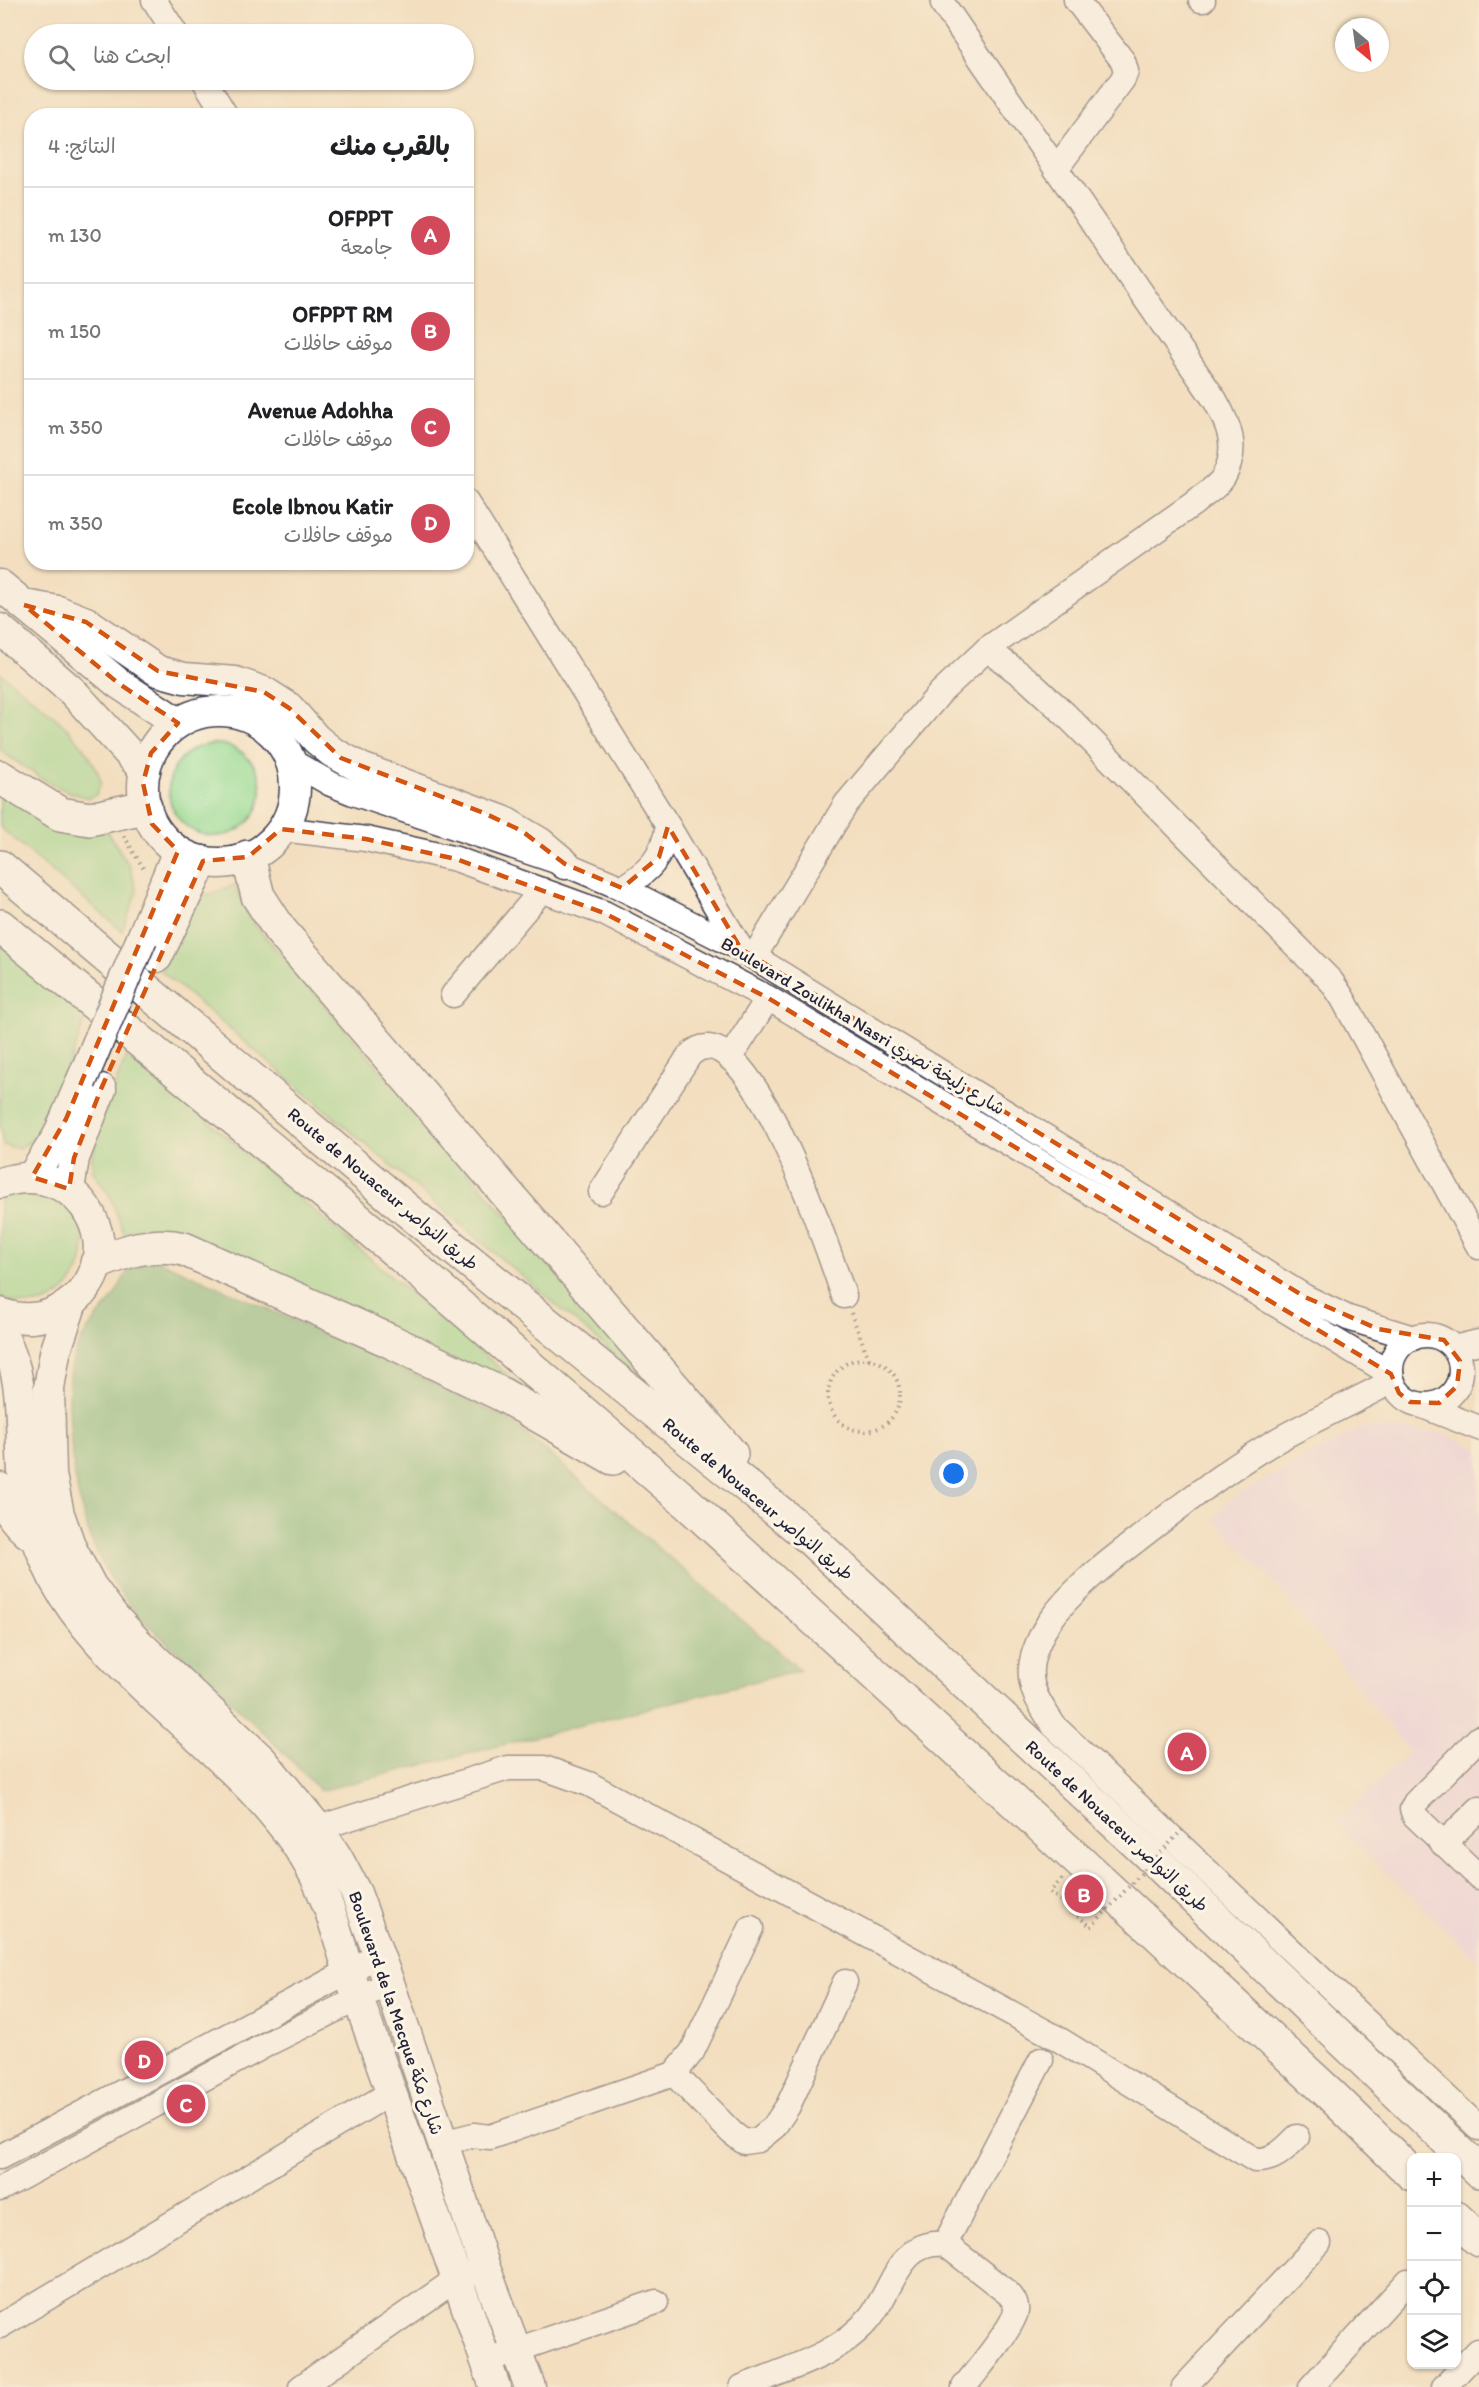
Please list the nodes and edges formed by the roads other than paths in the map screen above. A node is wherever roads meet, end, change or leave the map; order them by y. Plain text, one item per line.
1 (154, 0) edge
2 (1076, 0) edge
3 (943, 4) dead end
4 (170, 24) edge
5 (210, 90) edge
6 (221, 108) edge
7 (1056, 169) junction
8 (474, 515) edge
9 (0, 585) edge
10 (24, 605) junction
11 (0, 629) edge
12 (987, 649) junction
13 (178, 723) junction
14 (289, 760) junction
15 (145, 771) junction
16 (0, 777) edge
17 (145, 807) junction
18 (668, 826) junction
19 (281, 829) junction
20 (190, 856) junction
21 (248, 857) junction
22 (565, 864) junction
23 (0, 867) edge
24 (622, 888) junction
25 (542, 890) junction
26 (0, 926) edge
27 (149, 947) junction
28 (747, 953) junction
29 (453, 995) dead end
30 (768, 998) junction
31 (730, 1058) junction
32 (91, 1085) junction
33 (32, 1177) junction
34 (0, 1184) edge
35 (69, 1189) junction
36 (601, 1192) dead end
37 (1479, 1246) edge
38 (96, 1263) junction
39 (844, 1296) road end
40 (72, 1302) junction
41 (0, 1313) edge
42 (0, 1331) edge
43 (1413, 1338) junction
44 (1479, 1342) edge
45 (1454, 1348) junction
46 (1392, 1377) junction
47 (1470, 1377) edge
48 (1415, 1403) junction
49 (1347, 1406) junction
50 (1479, 1428) edge
51 (0, 1488) edge
52 (684, 1500) junction
53 (801, 1530) junction
54 (37, 1540) junction
55 (1479, 1738) edge
56 (1479, 1809) edge
57 (318, 1828) junction
58 (1443, 1844) junction
59 (1479, 1877) edge
60 (751, 1928) dead end
61 (379, 1955) junction
62 (348, 1970) junction
63 (845, 1982) dead end
64 (389, 1983) junction
65 (358, 1998) junction
66 (1041, 2060) dead end
67 (674, 2074) junction
68 (392, 2092) junction
69 (1479, 2128) edge
70 (1297, 2137) dead end
71 (445, 2152) junction
72 (0, 2157) edge
73 (1407, 2169) edge
74 (1479, 2171) edge
75 (0, 2189) edge
76 (1461, 2223) edge
77 (1479, 2240) edge
78 (1319, 2243) dead end
79 (945, 2244) junction
80 (471, 2273) junction
81 (1407, 2282) edge
82 (656, 2302) dead end
83 (0, 2326) edge
84 (517, 2350) junction
85 (1478, 2350) edge
86 (490, 2373) edge
87 (301, 2387) edge
88 (530, 2387) edge
89 (742, 2387) edge
90 (964, 2387) edge
91 (1184, 2387) edge
92 (1311, 2387) edge
93 (1444, 2387) edge

1 - 4 street
2 - 7 street
3 - 7 street
5 - 6 street
7 - 12 street
8 - 18 street
9 - 10 main road
10 - 13 main road
10 - 22 main road
11 - 15 main road
12 - 28 street
12 - 37 street
13 - 14 main road
13 - 15 main road
14 - 19 main road
14 - 22 street, Boulevard Zoulikha Nasri شارع زليخة نصري
15 - 17 main road
16 - 17 highway
17 - 20 main road
18 - 24 street
18 - 28 street
19 - 21 main road
19 - 25 street, Boulevard Zoulikha Nasri شارع زليخة نصري
20 - 21 main road
20 - 27 main road
20 - 27 main road
21 - 53 highway
22 - 24 street, Boulevard Zoulikha Nasri شارع زليخة نصري
23 - 53 highway, Route de Nouaceur طريق النواصر
24 - 28 street, Boulevard Zoulikha Nasri شارع زليخة نصري
25 - 29 street
25 - 30 street, Boulevard Zoulikha Nasri شارع زليخة نصري
26 - 52 highway
27 - 32 main road, bridge
28 - 43 street, Boulevard Zoulikha Nasri شارع زليخة نصري
30 - 31 street
30 - 46 street, Boulevard Zoulikha Nasri شارع زليخة نصري
31 - 36 street
31 - 39 street
32 - 33 main road
32 - 35 main road
33 - 34 main road
33 - 35 main road
35 - 38 main road
38 - 40 main road
38 - 52 highway
40 - 41 main road
40 - 57 main road, Boulevard de la Mecque شارع مكة
42 - 54 main road, Boulevard de la Mecque شارع مكة
43 - 45 street
43 - 46 street
44 - 45 street
45 - 47 street
46 - 48 street
46 - 49 street
47 - 48 street
48 - 49 street
48 - 50 street
49 - 69 street
51 - 54 main road
52 - 73 highway
53 - 74 highway, Route de Nouaceur طريق النواصر
54 - 62 main road, Boulevard de la Mecque شارع مكة
55 - 58 street
56 - 58 street
57 - 61 main road, Boulevard de la Mecque شارع مكة
57 - 70 street
58 - 59 street
60 - 67 street
61 - 62 street
61 - 64 main road, Boulevard de la Mecque شارع مكة
62 - 65 main road, Boulevard de la Mecque شارع مكة
62 - 72 street
63 - 67 street
64 - 65 street
64 - 71 main road, Boulevard de la Mecque شارع مكة
65 - 68 main road, Boulevard de la Mecque شارع مكة
65 - 75 street
66 - 79 street
67 - 71 street
68 - 80 main road, Boulevard de la Mecque شارع مكة
68 - 83 street
71 - 80 main road, Boulevard de la Mecque شارع مكة
76 - 77 highway
78 - 91 street
79 - 89 street
79 - 90 street
80 - 84 main road, Boulevard de la Mecque شارع مكة
80 - 86 main road, Boulevard de la Mecque شارع مكة
80 - 87 street
81 - 92 street
82 - 84 street
84 - 86 street
84 - 88 main road, Boulevard de la Mecque شارع مكة
85 - 93 street

